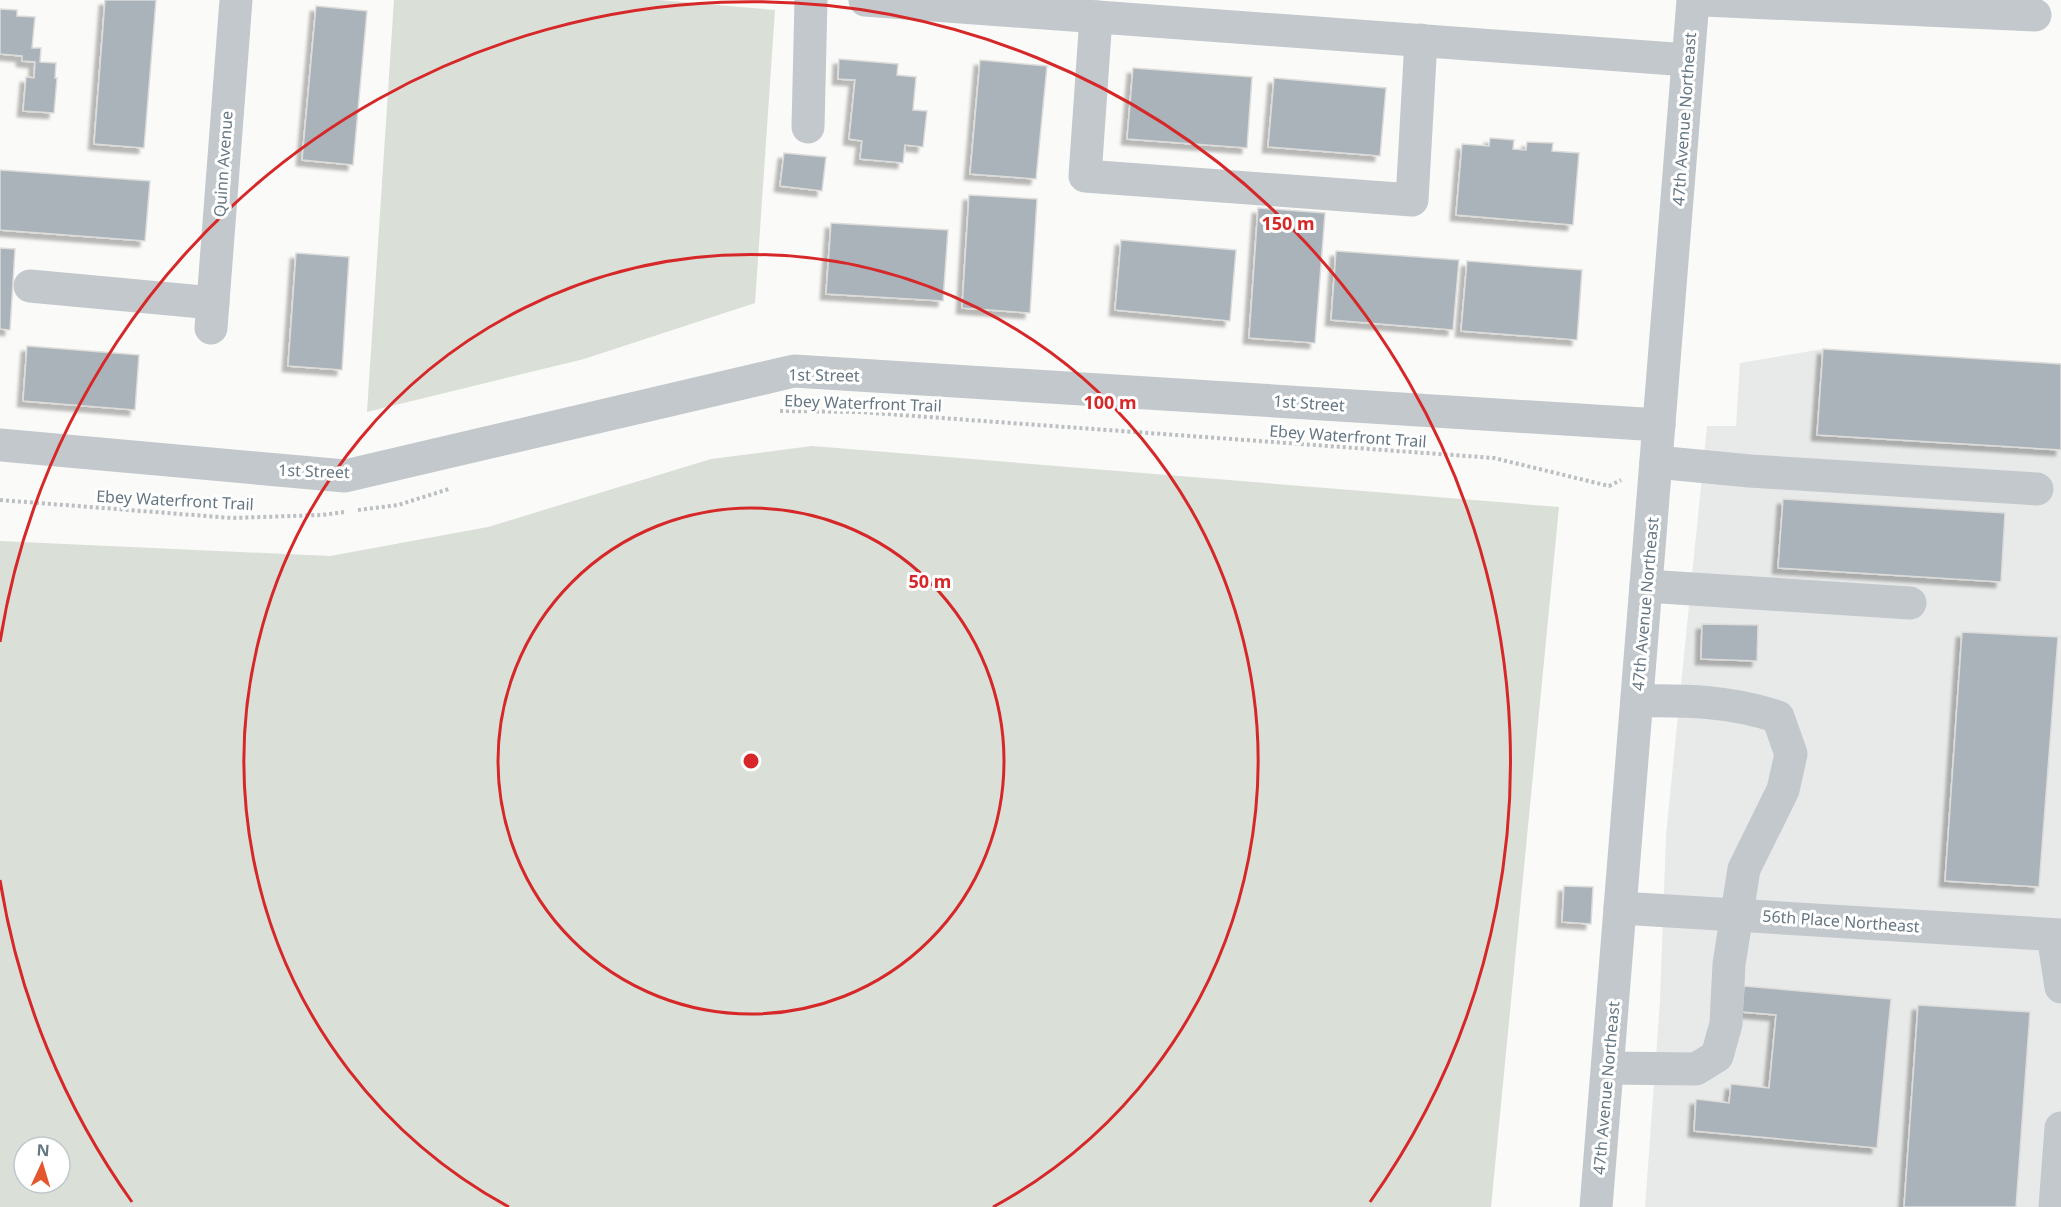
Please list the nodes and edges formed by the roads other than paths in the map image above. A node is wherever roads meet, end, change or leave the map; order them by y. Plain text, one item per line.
1 (236, 0) edge
2 (812, 0) edge
3 (865, 0) edge
4 (1693, 0) edge
5 (1704, 0) edge
6 (920, 2) edge
7 (2035, 15) dead end
8 (1096, 17) junction
9 (1421, 40) junction
10 (1688, 60) junction
11 (808, 127) dead end
12 (30, 286) dead end
13 (1659, 425) junction
14 (0, 445) edge
15 (1656, 462) junction
16 (2037, 489) dead end
17 (1646, 586) junction
18 (1910, 603) dead end
19 (1637, 701) junction
20 (1620, 908) junction
21 (1737, 915) junction
22 (2057, 935) edge
23 (2061, 987) edge
24 (1608, 1068) junction
25 (2061, 1128) edge
26 (1596, 1207) edge
27 (2055, 1207) edge

1 - 12 street, Quinn Avenue
2 - 11 street
3 - 6 street
4 - 10 street, 47th Avenue Northeast
5 - 7 street
6 - 8 street
8 - 9 street
8 - 9 street
9 - 10 street
10 - 13 street, 47th Avenue Northeast
13 - 14 street, 1st Street
13 - 15 street, 47th Avenue Northeast
15 - 16 street
15 - 17 street, 47th Avenue Northeast
17 - 18 street
17 - 19 street, 47th Avenue Northeast
19 - 20 street, 47th Avenue Northeast
19 - 21 street
20 - 21 street, 56th Place Northeast
20 - 24 street, 47th Avenue Northeast
21 - 22 street, 56th Place Northeast
21 - 24 street
22 - 23 street
24 - 26 street, 47th Avenue Northeast
25 - 27 street

